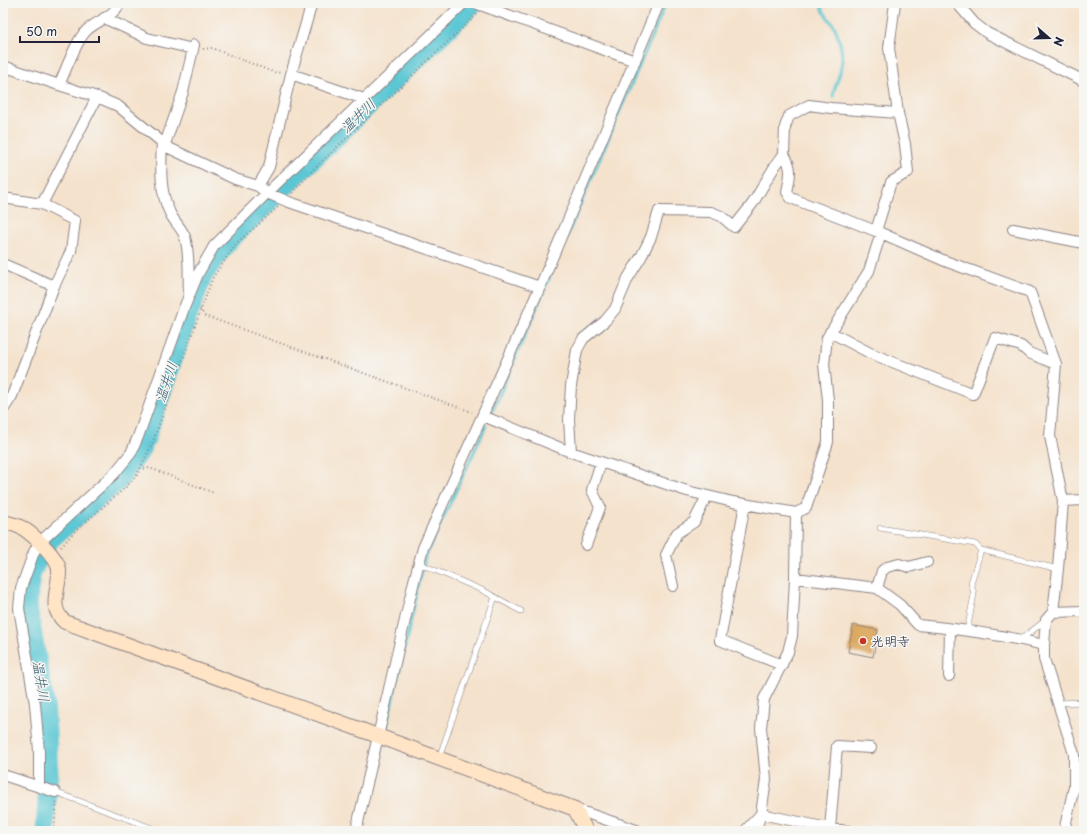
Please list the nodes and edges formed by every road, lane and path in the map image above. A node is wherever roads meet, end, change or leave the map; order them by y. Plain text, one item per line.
1 (120, 3) edge
2 (312, 3) edge
3 (464, 3) edge
4 (475, 3) edge
5 (659, 3) edge
6 (894, 3) edge
7 (957, 3) edge
8 (485, 7) junction
9 (104, 18) junction
10 (193, 47) junction
11 (635, 61) junction
12 (3, 66) edge
13 (291, 74) junction
14 (1084, 81) edge
15 (59, 85) junction
16 (97, 97) junction
17 (364, 99) junction
18 (898, 113) junction
19 (163, 143) junction
20 (784, 154) junction
21 (258, 186) junction
22 (269, 193) junction
23 (3, 198) edge
24 (283, 200) junction
25 (42, 204) junction
26 (1013, 230) dead end
27 (879, 232) junction
28 (1084, 243) edge
29 (3, 264) edge
30 (54, 286) junction
31 (540, 287) junction
32 (189, 296) junction
33 (200, 309) junction
34 (830, 332) junction
35 (1056, 364) junction
36 (3, 410) edge
37 (483, 416) junction
38 (571, 452) junction
39 (601, 462) junction
40 (140, 469) junction
41 (214, 493) dead end
42 (708, 496) junction
43 (1084, 500) edge
44 (1063, 501) junction
45 (745, 504) junction
46 (796, 513) junction
47 (3, 522) edge
48 (880, 528) dead end
49 (586, 545) dead end
50 (46, 550) junction
51 (981, 550) junction
52 (927, 562) dead end
53 (418, 563) junction
54 (1058, 569) junction
55 (795, 578) junction
56 (673, 586) dead end
57 (877, 588) junction
58 (495, 597) junction
59 (521, 611) dead end
60 (1084, 611) edge
61 (1050, 616) junction
62 (950, 629) junction
63 (967, 631) junction
64 (1020, 640) junction
65 (1044, 646) junction
66 (782, 665) junction
67 (949, 676) dead end
68 (1084, 702) edge
69 (1057, 703) junction
70 (378, 736) junction
71 (872, 748) dead end
72 (439, 758) junction
73 (3, 775) edge
74 (41, 787) junction
75 (56, 793) junction
76 (575, 809) junction
77 (761, 814) junction
78 (830, 829) junction
79 (54, 831) edge
80 (160, 831) edge
81 (356, 831) edge
82 (586, 831) edge
83 (638, 831) edge
84 (745, 831) edge
85 (755, 831) edge
86 (848, 831) edge
87 (1064, 831) edge

1 - 9 street
2 - 13 street
3 - 17 street
4 - 8 street
5 - 11 street
6 - 18 street
7 - 14 street
8 - 11 street
8 - 24 path
9 - 10 street
9 - 15 street
10 - 13 path
10 - 19 street
11 - 31 street
12 - 15 street
13 - 17 street
13 - 21 street
15 - 16 street
16 - 19 street
16 - 25 street
17 - 22 street
18 - 20 street
18 - 27 street
19 - 21 street
19 - 32 street
20 - 27 street
20 - 38 street
21 - 22 street
22 - 24 street
22 - 32 street
23 - 25 street
24 - 31 street
24 - 33 path
25 - 30 street
26 - 28 street
27 - 34 street
27 - 35 street
29 - 30 street
30 - 36 street
31 - 37 street
32 - 50 street
33 - 37 path
33 - 40 path
34 - 35 street
34 - 46 street
35 - 44 street
37 - 38 street
37 - 53 street
38 - 39 street
39 - 42 street
39 - 49 street
40 - 41 path
40 - 50 path
42 - 45 street
42 - 56 street
43 - 44 street
44 - 54 street
45 - 46 street
45 - 66 street
46 - 55 street
47 - 50 street
48 - 51 lane
50 - 70 street
50 - 74 street
51 - 54 lane
51 - 63 lane
52 - 57 street
53 - 58 lane
53 - 70 street
54 - 61 street
55 - 57 street
55 - 66 street
57 - 62 street
58 - 59 lane
58 - 72 lane
60 - 61 street
61 - 64 lane
61 - 65 street
62 - 63 street
62 - 67 street
63 - 64 street
64 - 65 street
65 - 69 street
66 - 77 street
68 - 69 lane
69 - 87 street
70 - 72 street
70 - 81 street
71 - 78 street
72 - 76 street
73 - 74 street
74 - 75 street
75 - 79 path
75 - 80 lane
76 - 82 street
76 - 83 street
77 - 78 street
77 - 84 street
77 - 85 street
78 - 86 street

